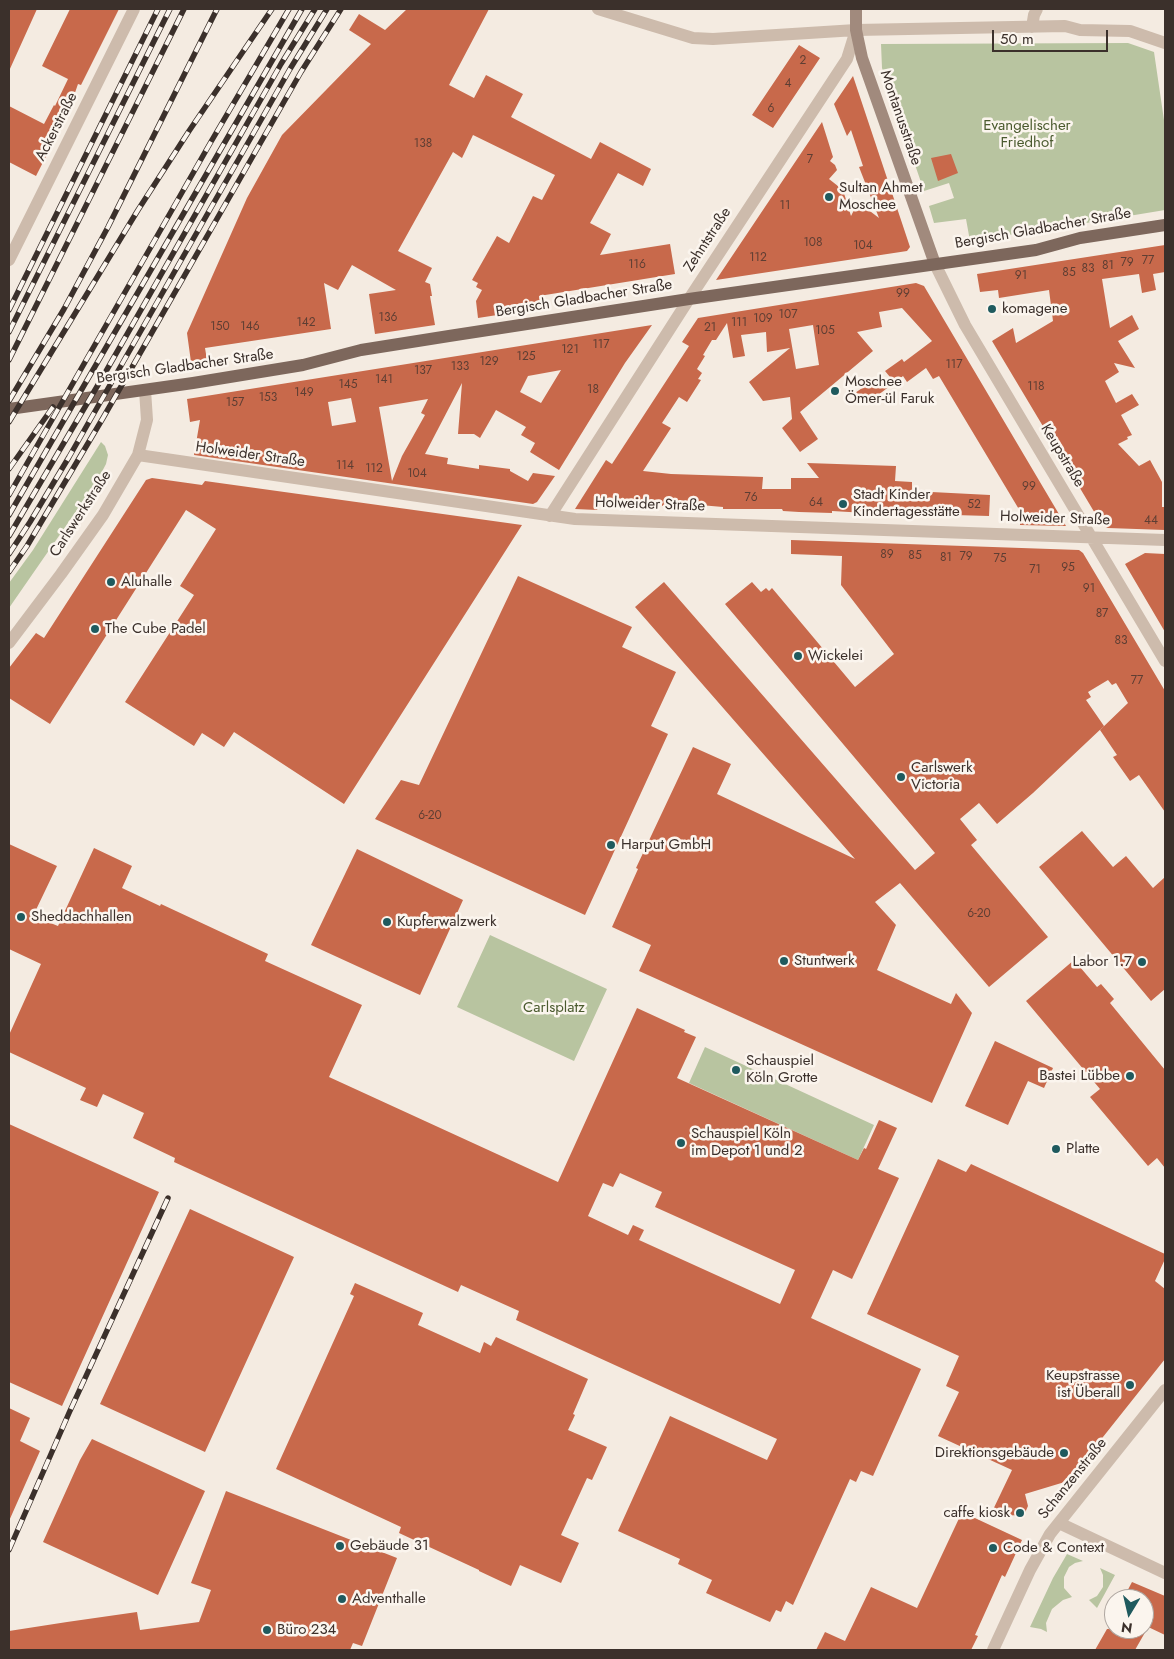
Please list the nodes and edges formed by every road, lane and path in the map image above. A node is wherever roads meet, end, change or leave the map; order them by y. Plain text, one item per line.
1 (134, 9) edge
2 (598, 9) edge
3 (856, 9) edge
4 (1037, 9) edge
5 (1032, 27) junction
6 (856, 30) junction
7 (1165, 43) edge
8 (1165, 225) edge
9 (9, 260) edge
10 (935, 264) junction
11 (688, 299) junction
12 (144, 390) junction
13 (9, 409) edge
14 (138, 455) junction
15 (550, 516) junction
16 (1091, 537) junction
17 (1165, 540) edge
18 (9, 642) edge
19 (1165, 661) edge
20 (1165, 1390) edge
21 (1058, 1523) junction
22 (1165, 1573) edge
23 (992, 1650) edge

1 - 9 street, Ackerstraße
2 - 6 street
3 - 6 street, Montanusstraße
4 - 5 street
5 - 6 street
5 - 7 street
6 - 10 street, Montanusstraße
6 - 11 street, Zehntstraße
8 - 10 main road, Bergisch Gladbacher Straße
10 - 11 main road, Bergisch Gladbacher Straße
10 - 16 street, Keupstraße
11 - 12 main road, Bergisch Gladbacher Straße
11 - 15 street, Zehntstraße
12 - 13 main road, Bergisch Gladbacher Straße
12 - 14 street, Carlswerkstraße
14 - 15 street, Holweider Straße
14 - 18 street, Carlswerkstraße
15 - 16 street, Holweider Straße
16 - 17 street, Holweider Straße
16 - 19 street, Keupstraße
20 - 21 street, Schanzenstraße
21 - 22 street
21 - 23 street, Schanzenstraße

